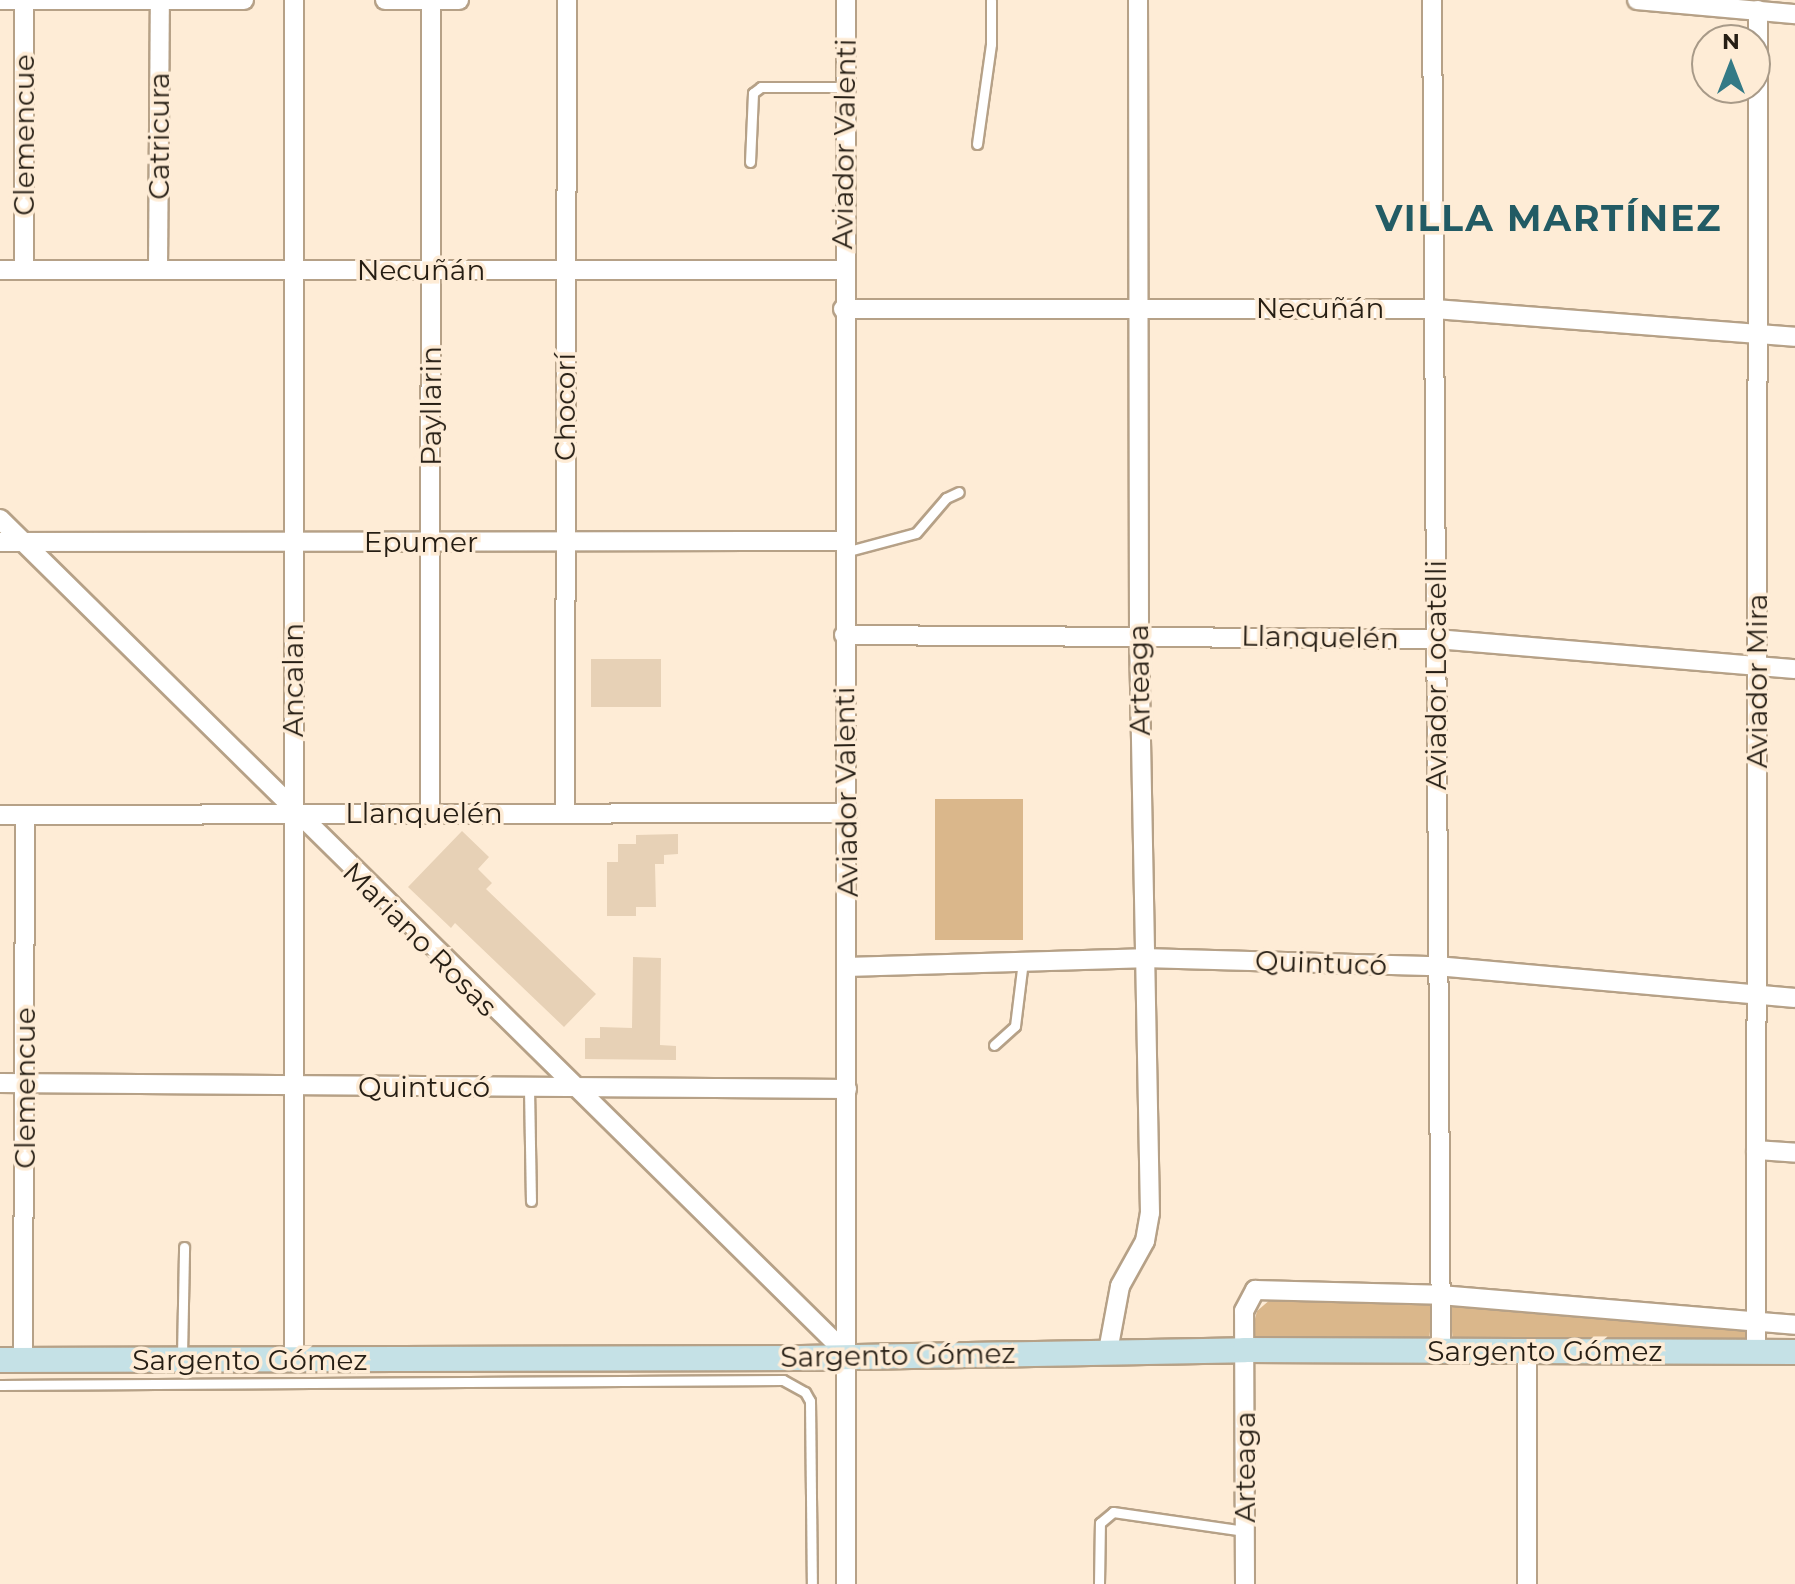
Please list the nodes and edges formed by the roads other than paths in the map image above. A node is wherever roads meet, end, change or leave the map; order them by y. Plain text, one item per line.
1 (0, 0) edge
2 (24, 0) edge
3 (244, 0) edge
4 (294, 0) edge
5 (385, 0) edge
6 (431, 0) edge
7 (459, 0) edge
8 (567, 0) edge
9 (846, 0) edge
10 (991, 0) edge
11 (1138, 0) edge
12 (1432, 0) edge
13 (1637, 0) edge
14 (160, 2) edge
15 (1758, 10) junction
16 (1795, 14) edge
17 (844, 87) junction
18 (977, 144) dead end
19 (750, 162) dead end
20 (24, 269) junction
21 (0, 270) edge
22 (158, 270) junction
23 (294, 270) junction
24 (566, 270) junction
25 (843, 270) junction
26 (430, 271) junction
27 (843, 309) junction
28 (1434, 309) junction
29 (1138, 311) junction
30 (1758, 333) junction
31 (1795, 337) edge
32 (959, 492) dead end
33 (0, 519) edge
34 (0, 542) edge
35 (23, 542) junction
36 (431, 542) junction
37 (564, 542) junction
38 (294, 544) junction
39 (842, 547) junction
40 (1139, 634) junction
41 (844, 635) junction
42 (1436, 639) junction
43 (1757, 666) junction
44 (1795, 669) edge
45 (430, 812) junction
46 (293, 813) junction
47 (565, 813) junction
48 (847, 813) junction
49 (0, 815) edge
50 (25, 815) junction
51 (1143, 958) junction
52 (1023, 961) junction
53 (1437, 966) junction
54 (846, 967) junction
55 (1757, 994) junction
56 (1795, 998) edge
57 (994, 1045) dead end
58 (0, 1083) edge
59 (26, 1083) junction
60 (295, 1087) junction
61 (529, 1088) junction
62 (571, 1088) junction
63 (847, 1089) junction
64 (1756, 1150) junction
65 (1795, 1153) edge
66 (531, 1201) dead end
67 (184, 1247) dead end
68 (1440, 1295) junction
69 (1756, 1320) junction
70 (1795, 1325) edge
71 (1245, 1350) junction
72 (1441, 1350) junction
73 (1108, 1351) junction
74 (1527, 1351) junction
75 (1756, 1352) junction
76 (1795, 1352) edge
77 (846, 1353) junction
78 (12, 1360) edge
79 (182, 1360) junction
80 (294, 1360) junction
81 (0, 1385) edge
82 (1245, 1531) junction
83 (812, 1584) edge
84 (846, 1584) edge
85 (1099, 1584) edge
86 (1245, 1584) edge
87 (1527, 1584) edge

1 - 2 street
2 - 14 street
2 - 20 street, Clemencue
3 - 14 street
4 - 23 street, Ancalan
5 - 6 street
6 - 7 street
6 - 26 street, Payllarin
8 - 24 street, Chocorí
9 - 17 street, Aviador Valenti
10 - 18 lane
11 - 29 street, Arteaga
12 - 28 street, Aviador Locatelli
13 - 15 street
14 - 22 street, Catricura
15 - 16 street
15 - 30 street, Aviador Mira
17 - 19 lane
17 - 25 street, Aviador Valenti
20 - 21 street, Necuñán
20 - 22 street, Necuñán
22 - 23 street, Necuñán
23 - 26 street, Necuñán
23 - 38 street, Ancalan
24 - 25 street, Necuñán
24 - 26 street, Necuñán
24 - 37 street, Chocorí
25 - 27 street, Aviador Valenti
26 - 36 street, Payllarin
27 - 29 street, Necuñán
27 - 39 street, Aviador Valenti
28 - 29 street, Necuñán
28 - 30 street, Necuñán
28 - 42 street, Aviador Locatelli
29 - 40 street, Arteaga
30 - 31 street, Necuñán
30 - 43 street, Aviador Mira
32 - 39 lane
33 - 35 street, Mariano Rosas
34 - 35 street, Epumer
35 - 38 street, Epumer
35 - 46 street, Mariano Rosas
36 - 37 street, Epumer
36 - 38 street, Epumer
36 - 45 street, Payllarin
37 - 39 street, Epumer
37 - 47 street, Chocorí
38 - 46 street, Ancalan
39 - 41 street, Aviador Valenti
40 - 41 street, Llanquelén
40 - 42 street, Llanquelén
40 - 51 street, Arteaga
41 - 48 street, Aviador Valenti
42 - 43 street, Llanquelén
42 - 53 street, Aviador Locatelli
43 - 44 street, Llanquelén
43 - 55 street, Aviador Mira
45 - 46 street, Llanquelén
45 - 47 street, Llanquelén
46 - 50 street, Llanquelén
46 - 60 street, Ancalan
46 - 62 street, Mariano Rosas
47 - 48 street, Llanquelén
48 - 54 street, Aviador Valenti
49 - 50 street, Llanquelén
50 - 59 street, Clemencue
51 - 52 street, Quintucó
51 - 53 street, Quintucó
51 - 73 street, Arteaga
52 - 54 street, Quintucó
52 - 57 lane
53 - 55 street, Quintucó
53 - 68 street, Aviador Locatelli
54 - 63 street, Aviador Valenti
55 - 56 street, Quintucó
55 - 64 street, Aviador Mira
58 - 59 street, Quintucó
59 - 60 street, Quintucó
59 - 78 street, Clemencue
60 - 61 street, Quintucó
60 - 80 street, Ancalan
61 - 62 street, Quintucó
61 - 66 lane
62 - 63 street, Quintucó
62 - 77 street, Mariano Rosas
63 - 77 street, Aviador Valenti
64 - 65 street
64 - 69 street, Aviador Mira
67 - 79 lane
68 - 69 street
68 - 71 street, Arteaga
68 - 72 street, Aviador Locatelli
69 - 70 street
69 - 75 street, Aviador Mira
71 - 72 main road, Sargento Gómez
71 - 73 main road, Sargento Gómez
71 - 82 street, Arteaga
72 - 74 main road, Sargento Gómez
73 - 77 main road, Sargento Gómez
74 - 75 main road, Sargento Gómez
74 - 87 street
75 - 76 main road, Sargento Gómez
77 - 80 main road, Sargento Gómez
77 - 84 street, Aviador Valenti
78 - 79 main road, Sargento Gómez
79 - 80 main road, Sargento Gómez
81 - 83 lane
82 - 85 lane
82 - 86 street, Arteaga

